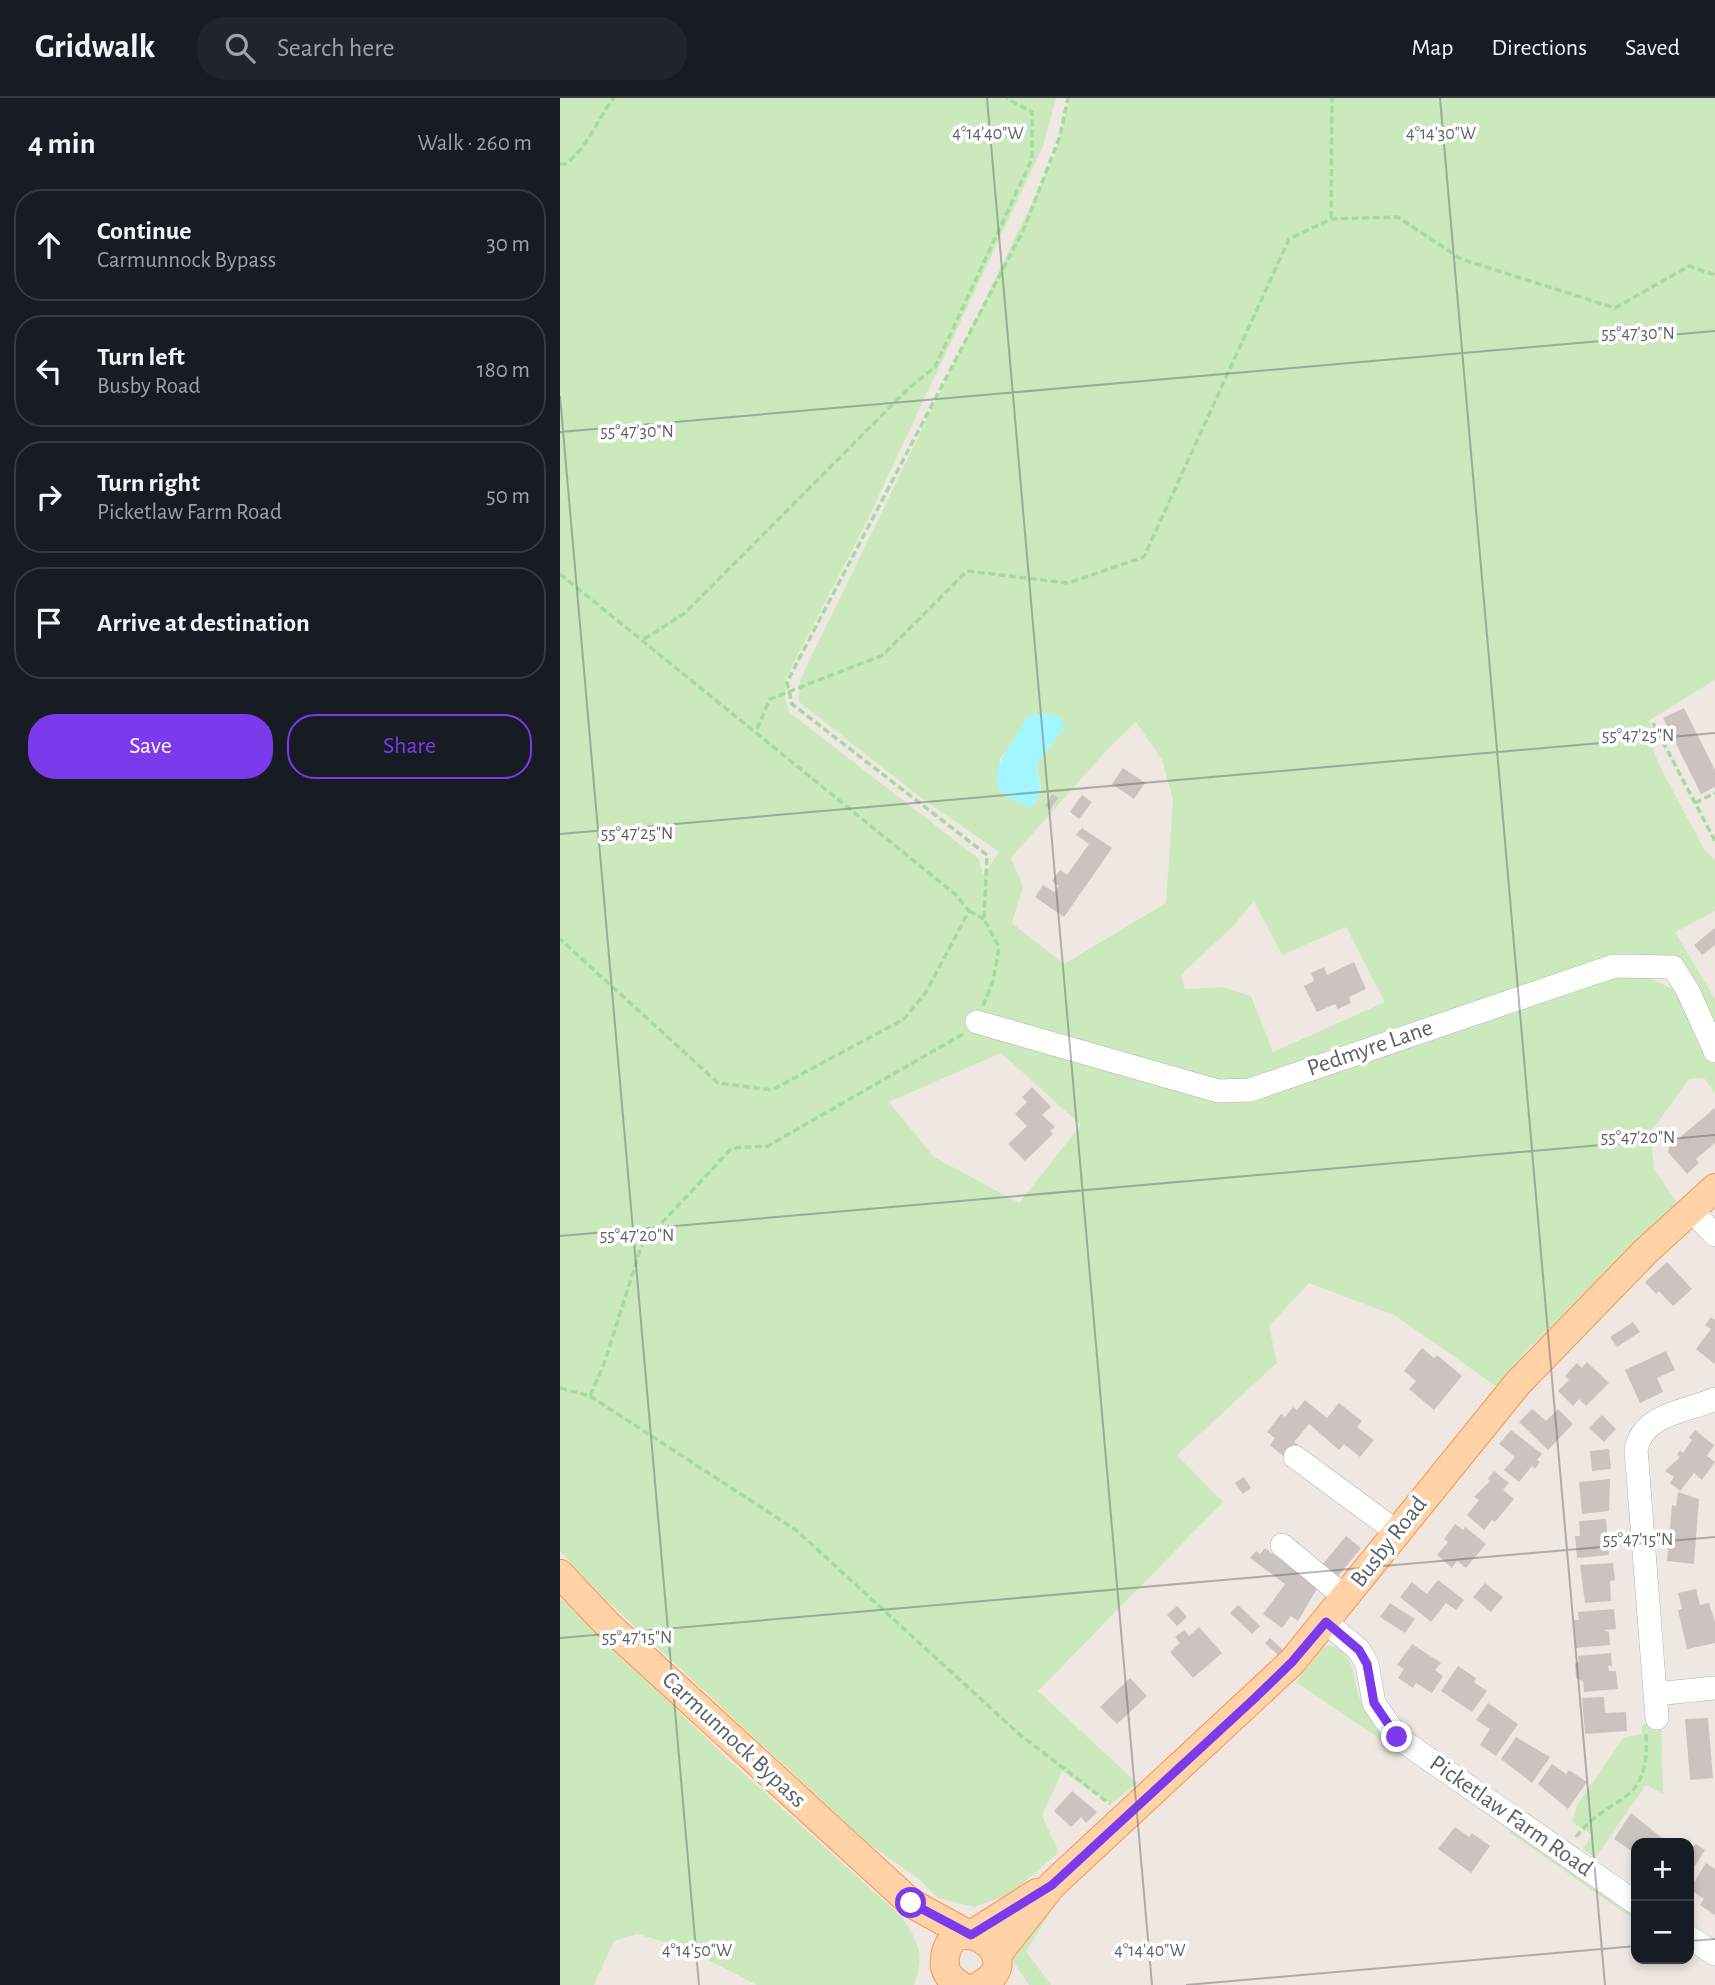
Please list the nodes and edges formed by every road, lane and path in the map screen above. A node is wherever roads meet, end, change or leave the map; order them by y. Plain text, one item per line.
1 (614, 98) edge
2 (1006, 98) edge
3 (1068, 98) edge
4 (1332, 98) edge
5 (560, 164) edge
6 (1331, 219) junction
7 (1715, 275) edge
8 (560, 574) edge
9 (643, 639) junction
10 (1653, 723) dead end
11 (757, 729) dead end
12 (1715, 793) edge
13 (1695, 803) junction
14 (1715, 841) edge
15 (969, 911) junction
16 (984, 919) junction
17 (560, 939) edge
18 (977, 1022) junction
19 (1715, 1051) edge
20 (1715, 1188) edge
21 (1692, 1210) junction
22 (1715, 1235) edge
23 (560, 1388) edge
24 (590, 1396) junction
25 (1715, 1399) edge
26 (1295, 1457) dead end
27 (1396, 1532) junction
28 (1282, 1545) dead end
29 (560, 1574) edge
30 (1346, 1598) junction
31 (1326, 1622) junction
32 (1715, 1688) edge
33 (1656, 1694) junction
34 (1657, 1718) joint
35 (1126, 1817) junction
36 (1564, 1853) junction
37 (1052, 1885) junction
38 (1633, 1901) edge
39 (911, 1903) junction
40 (970, 1935) junction
41 (1694, 1940) edge
42 (1715, 1954) edge
43 (996, 1958) junction
44 (945, 1959) junction
45 (928, 1985) edge
46 (960, 1985) edge
47 (980, 1985) edge
48 (1009, 1985) edge

1 - 5 path
2 - 9 path
3 - 16 path
4 - 6 path
6 - 7 path
6 - 11 path
8 - 9 path
9 - 15 path
10 - 13 path
12 - 13 path
13 - 14 path
15 - 16 path
15 - 17 path
16 - 18 path
18 - 19 street, Pedmyre Lane
18 - 24 path
20 - 21 main road, Busby Road
21 - 22 street
21 - 27 main road, Busby Road
23 - 24 path
24 - 35 path
25 - 33 street
26 - 27 street
27 - 30 main road, Busby Road
28 - 30 street
29 - 39 main road, Carmunnock Bypass
30 - 31 main road, Busby Road
31 - 35 main road, Busby Road
31 - 36 street, Picketlaw Farm Road
32 - 33 street
33 - 34 street
34 - 36 path
35 - 37 main road, Busby Road
36 - 38 street, Picketlaw Farm Road
37 - 40 main road, Busby Road
37 - 43 main road, Busby Road
39 - 40 main road, Carmunnock Bypass
39 - 44 main road, Carmunnock Bypass
40 - 43 main road, Carmunnock Bypass
40 - 44 main road, Busby Road
41 - 42 street
43 - 47 main road, Busby Road
43 - 48 main road
44 - 45 main road
44 - 46 main road, Carmunnock Bypass

